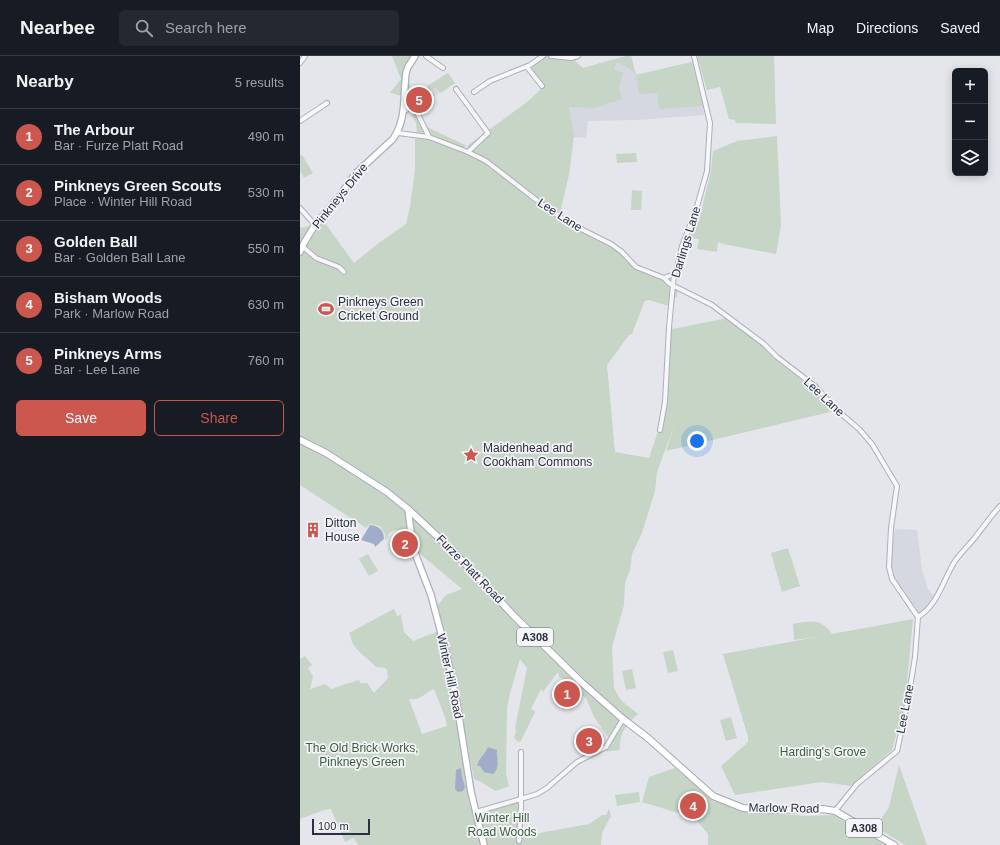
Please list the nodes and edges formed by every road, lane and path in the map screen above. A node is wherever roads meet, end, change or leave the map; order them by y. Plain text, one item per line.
1 (305, 56) edge
2 (415, 56) edge
3 (426, 56) edge
4 (543, 56) edge
5 (551, 56) edge
6 (578, 56) edge
7 (694, 56) edge
8 (300, 63) edge
9 (527, 66) junction
10 (443, 68) dead end
11 (542, 86) dead end
12 (456, 89) dead end
13 (474, 92) dead end
14 (405, 96) junction
15 (327, 103) dead end
16 (414, 106) junction
17 (404, 111) junction
18 (300, 121) edge
19 (398, 133) junction
20 (429, 137) junction
21 (468, 152) junction
22 (300, 208) edge
23 (315, 225) junction
24 (302, 246) junction
25 (300, 252) edge
26 (344, 272) dead end
27 (674, 274) junction
28 (664, 278) junction
29 (674, 285) junction
30 (660, 430) dead end
31 (300, 440) edge
32 (1000, 506) edge
33 (408, 509) junction
34 (918, 617) junction
35 (623, 719) junction
36 (521, 752) dead end
37 (521, 799) junction
38 (835, 811) junction
39 (476, 812) junction
40 (519, 841) dead end
41 (484, 845) edge
42 (894, 845) edge

1 - 8 street
2 - 14 street, Pinkneys Drive
3 - 10 street
4 - 9 street
5 - 6 street
7 - 27 street, Darlings Lane
9 - 11 street
9 - 13 street
12 - 21 street
14 - 16 street
14 - 17 street, Pinkneys Drive
15 - 18 street
16 - 17 street
16 - 20 street
17 - 19 street, Pinkneys Drive
19 - 20 street, Lee Lane
19 - 23 street, Pinkneys Drive
20 - 21 street, Lee Lane
21 - 28 street, Lee Lane
22 - 23 street
23 - 24 street, Pinkneys Drive
24 - 25 street, Pinkneys Drive
24 - 26 street
27 - 28 street
27 - 29 street, Darlings Lane
28 - 29 street, Lee Lane
29 - 30 street, Darlings Lane
29 - 34 street, Lee Lane
31 - 33 main road, Furze Platt Road / A308
32 - 34 street
33 - 35 main road, Furze Platt Road / A308
33 - 39 street, Winter Hill Road
34 - 38 street, Lee Lane
35 - 37 street
35 - 38 main road, Marlow Road / A308
36 - 37 street
37 - 39 street
37 - 40 street
38 - 42 main road, Marlow Road / A308
39 - 41 street, Winter Hill Road

